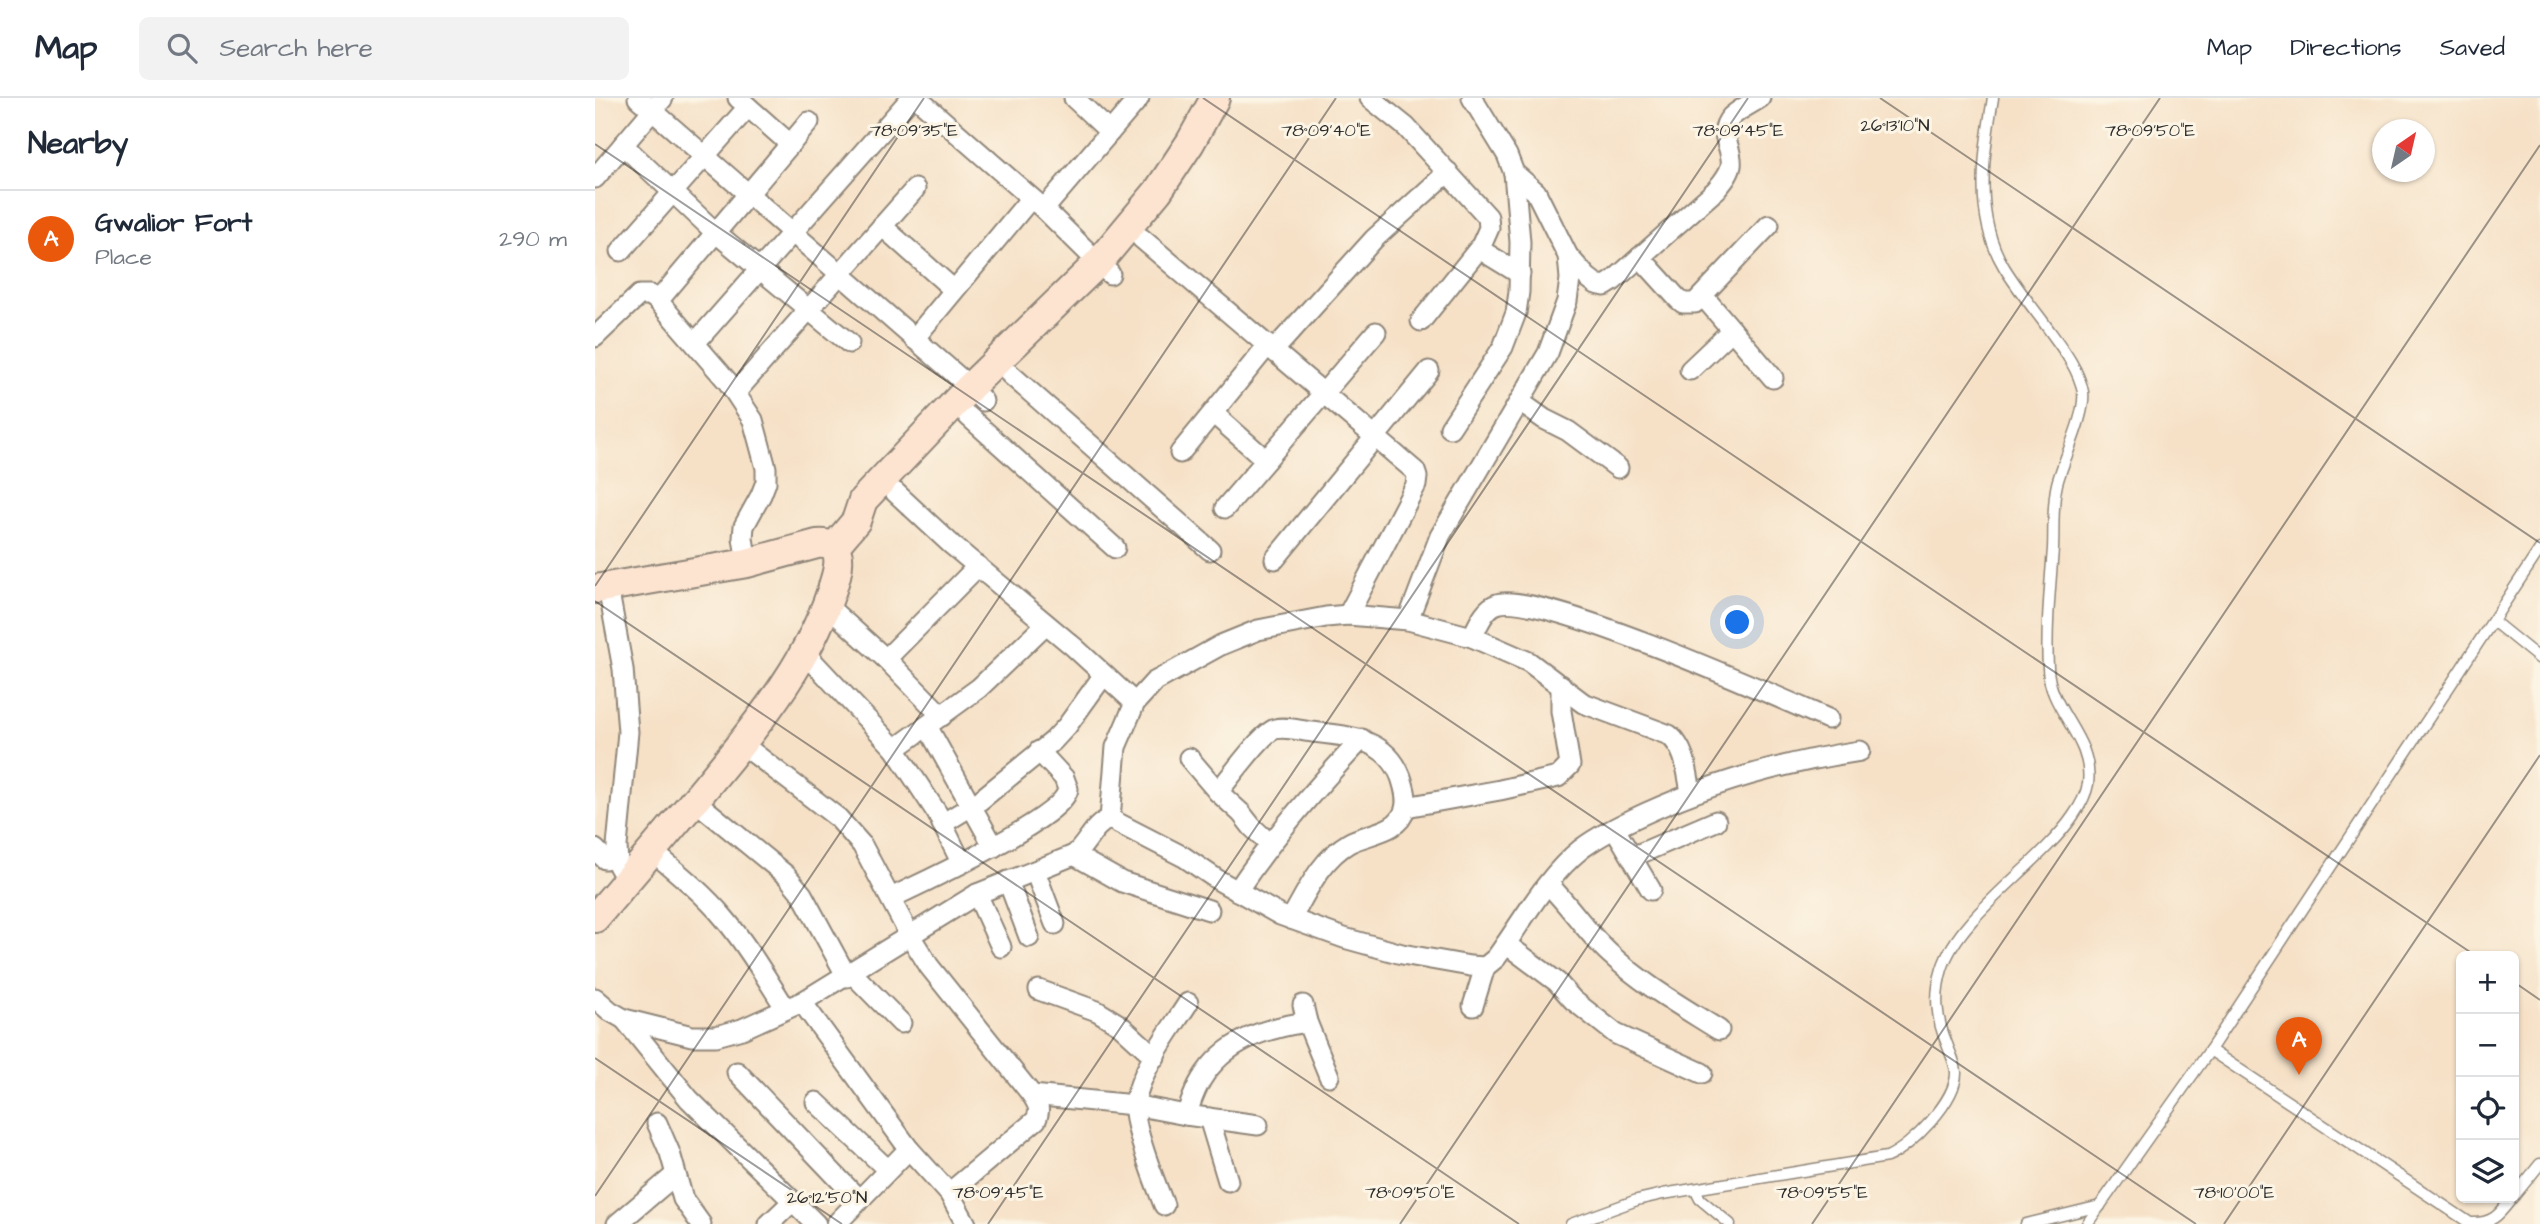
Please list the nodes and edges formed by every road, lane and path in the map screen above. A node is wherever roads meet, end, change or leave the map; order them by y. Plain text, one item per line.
1 (911, 98) edge
2 (917, 98) edge
3 (1074, 98) edge
4 (1139, 98) edge
5 (1215, 98) edge
6 (1235, 98) edge
7 (1370, 98) edge
8 (1472, 98) edge
9 (1760, 98) edge
10 (1993, 98) edge
11 (652, 102) edge
12 (743, 103) edge
13 (809, 122) dead end
14 (1110, 132) junction
15 (790, 144) junction
16 (623, 145) junction
17 (705, 156) junction
18 (1448, 172) junction
19 (1514, 173) junction
20 (595, 177) edge
21 (915, 189) dead end
22 (674, 192) junction
23 (747, 194) junction
24 (1038, 203) junction
25 (1769, 225) dead end
26 (882, 226) junction
27 (715, 232) junction
28 (792, 233) junction
29 (1141, 238) junction
30 (1481, 246) junction
31 (621, 251) dead end
32 (1568, 256) junction
33 (1640, 257) junction
34 (1104, 268) junction
35 (760, 269) junction
36 (839, 274) junction
37 (1520, 274) junction
38 (954, 290) junction
39 (1703, 296) junction
40 (658, 301) junction
41 (809, 310) junction
42 (1421, 321) dead end
43 (1733, 330) junction
44 (1376, 331) dead end
45 (595, 337) edge
46 (914, 339) junction
47 (695, 343) junction
48 (849, 343) dead end
49 (1271, 347) junction
50 (1690, 370) dead end
51 (1429, 371) dead end
52 (1010, 374) junction
53 (1773, 378) dead end
54 (736, 392) junction
55 (1324, 393) junction
56 (974, 401) junction
57 (1520, 402) junction
58 (1213, 413) junction
59 (1450, 428) dead end
60 (1374, 437) junction
61 (1180, 453) dead end
62 (1266, 460) junction
63 (1618, 468) dead end
64 (895, 492) junction
65 (1225, 508) dead end
66 (856, 521) junction
67 (834, 547) junction
68 (1115, 548) dead end
69 (2540, 549) edge
70 (1210, 551) dead end
71 (1275, 559) dead end
72 (747, 563) junction
73 (978, 566) junction
74 (601, 588) edge
75 (826, 605) junction
76 (1348, 615) junction
77 (1408, 620) junction
78 (2493, 621) junction
79 (1046, 624) junction
80 (1472, 637) junction
81 (803, 652) junction
82 (886, 659) junction
83 (2540, 659) edge
84 (1103, 676) junction
85 (1561, 685) junction
86 (1135, 703) junction
87 (1828, 719) dead end
88 (934, 721) junction
89 (1362, 739) junction
90 (742, 744) junction
91 (895, 749) junction
92 (1039, 751) junction
93 (1860, 751) dead end
94 (1189, 758) dead end
95 (1218, 792) junction
96 (1691, 792) junction
97 (694, 800) junction
98 (971, 806) junction
99 (1406, 807) junction
100 (1110, 819) junction
101 (1716, 821) dead end
102 (942, 824) junction
103 (1615, 829) junction
104 (1269, 843) junction
105 (995, 847) junction
106 (652, 851) junction
107 (1074, 855) junction
108 (1632, 857) junction
109 (961, 862) junction
110 (1035, 871) junction
111 (627, 881) junction
112 (1008, 881) junction
113 (1549, 885) junction
114 (1651, 890) dead end
115 (1237, 891) junction
116 (977, 894) junction
117 (891, 898) junction
118 (1209, 910) dead end
119 (595, 918) edge
120 (1291, 919) junction
121 (1055, 924) dead end
122 (909, 934) junction
123 (1029, 937) dead end
124 (1506, 944) junction
125 (1001, 947) dead end
126 (1485, 967) junction
127 (849, 975) junction
128 (1039, 990) dead end
129 (595, 998) edge
130 (1188, 1003) dead end
131 (794, 1006) junction
132 (1473, 1006) dead end
133 (624, 1019) junction
134 (901, 1023) dead end
135 (1719, 1030) dead end
136 (2210, 1050) junction
137 (1155, 1057) junction
138 (737, 1072) dead end
139 (1702, 1073) dead end
140 (1329, 1076) dead end
141 (1032, 1095) junction
142 (816, 1102) dead end
143 (1134, 1105) junction
144 (1186, 1115) junction
145 (1209, 1118) junction
146 (657, 1123) dead end
147 (1258, 1125) dead end
148 (909, 1149) junction
149 (2540, 1164) edge
150 (888, 1170) junction
151 (675, 1175) junction
152 (1228, 1181) dead end
153 (1695, 1189) junction
154 (2519, 1190) edge
155 (949, 1193) junction
156 (859, 1200) junction
157 (793, 1201) junction
158 (2508, 1203) edge
159 (1164, 1205) dead end
160 (2100, 1206) junction
161 (617, 1224) edge
162 (701, 1224) edge
163 (769, 1224) edge
164 (816, 1224) edge
165 (836, 1224) edge
166 (966, 1224) edge
167 (1571, 1224) edge
168 (1730, 1224) edge
169 (2026, 1224) edge
170 (2087, 1224) edge

1 - 28 street
2 - 24 street
3 - 14 street
4 - 14 street
5 - 34 street
6 - 29 street
7 - 18 street
8 - 19 street
9 - 33 street
10 - 153 lane
11 - 16 street
11 - 17 street
12 - 15 street
12 - 17 street
13 - 15 street
14 - 24 street
15 - 23 street
16 - 20 street
16 - 22 street
17 - 22 street
17 - 23 street
18 - 30 street
18 - 49 street
19 - 32 street
19 - 37 street
21 - 26 street
22 - 27 street
22 - 31 street
23 - 27 street
23 - 28 street
24 - 34 street
24 - 38 street
25 - 39 street
26 - 36 street
26 - 38 street
27 - 35 street
27 - 40 street
28 - 35 street
28 - 36 street
29 - 34 street
29 - 49 street
30 - 37 street
30 - 42 street
32 - 33 street
32 - 57 street
33 - 39 street
34 - 52 street
34 - 56 street
35 - 41 street
35 - 47 street
36 - 41 street
36 - 46 street
37 - 59 street
38 - 46 street
39 - 43 street
40 - 45 street
40 - 47 street
41 - 48 street
41 - 54 street
43 - 50 street
43 - 53 street
44 - 55 street
46 - 56 street
47 - 54 street
49 - 55 street
49 - 58 street
51 - 60 street
52 - 56 street
52 - 70 street
54 - 72 street
55 - 60 street
55 - 62 street
56 - 64 street
56 - 66 street
56 - 68 street
57 - 63 street
57 - 77 street
58 - 61 street
58 - 62 street
60 - 71 street
60 - 76 street
62 - 65 street
64 - 66 street
64 - 73 street
66 - 67 street
67 - 72 street
67 - 75 street
69 - 78 lane
72 - 74 street
73 - 79 street
73 - 82 street
74 - 111 street
75 - 81 street
75 - 82 street
76 - 77 street
76 - 86 street
77 - 80 street
78 - 83 lane
78 - 136 lane
79 - 84 street
79 - 88 street
80 - 85 street
80 - 87 street
81 - 90 street
81 - 91 street
82 - 88 street
84 - 86 street
84 - 92 street
85 - 96 street
85 - 99 street
86 - 100 street
88 - 91 street
88 - 98 street
89 - 95 street
89 - 99 street
89 - 104 street
90 - 97 street
90 - 117 street
91 - 102 street
92 - 98 street
92 - 105 street
93 - 96 street
94 - 95 street
95 - 104 street
96 - 103 street
97 - 106 street
97 - 127 street
98 - 102 street
98 - 105 street
99 - 120 street
100 - 107 street
100 - 115 street
101 - 108 street
102 - 109 street
103 - 108 street
103 - 113 street
104 - 115 street
105 - 109 street
106 - 111 street
106 - 131 street
107 - 110 street
107 - 118 street
108 - 114 street
109 - 117 street
110 - 112 street
110 - 121 street
111 - 119 street
112 - 116 street
112 - 123 street
113 - 124 street
113 - 135 street
115 - 120 street
116 - 122 street
116 - 125 street
117 - 122 street
120 - 126 street
122 - 127 street
122 - 141 street
124 - 126 street
124 - 139 street
126 - 132 street
127 - 131 street
127 - 134 street
128 - 137 street
129 - 133 street
130 - 137 street
131 - 133 street
131 - 148 street
133 - 157 street
136 - 158 lane
136 - 160 lane
137 - 143 street
138 - 156 street
140 - 144 street
141 - 143 street
141 - 155 street
142 - 150 street
143 - 144 street
143 - 159 street
144 - 145 street
145 - 147 street
145 - 152 street
146 - 151 street
148 - 150 street
148 - 155 street
149 - 154 lane
150 - 156 street
151 - 161 street
151 - 162 street
153 - 167 lane
153 - 168 lane
155 - 166 street
156 - 165 street
157 - 163 street
157 - 164 street
160 - 169 lane
160 - 170 lane

